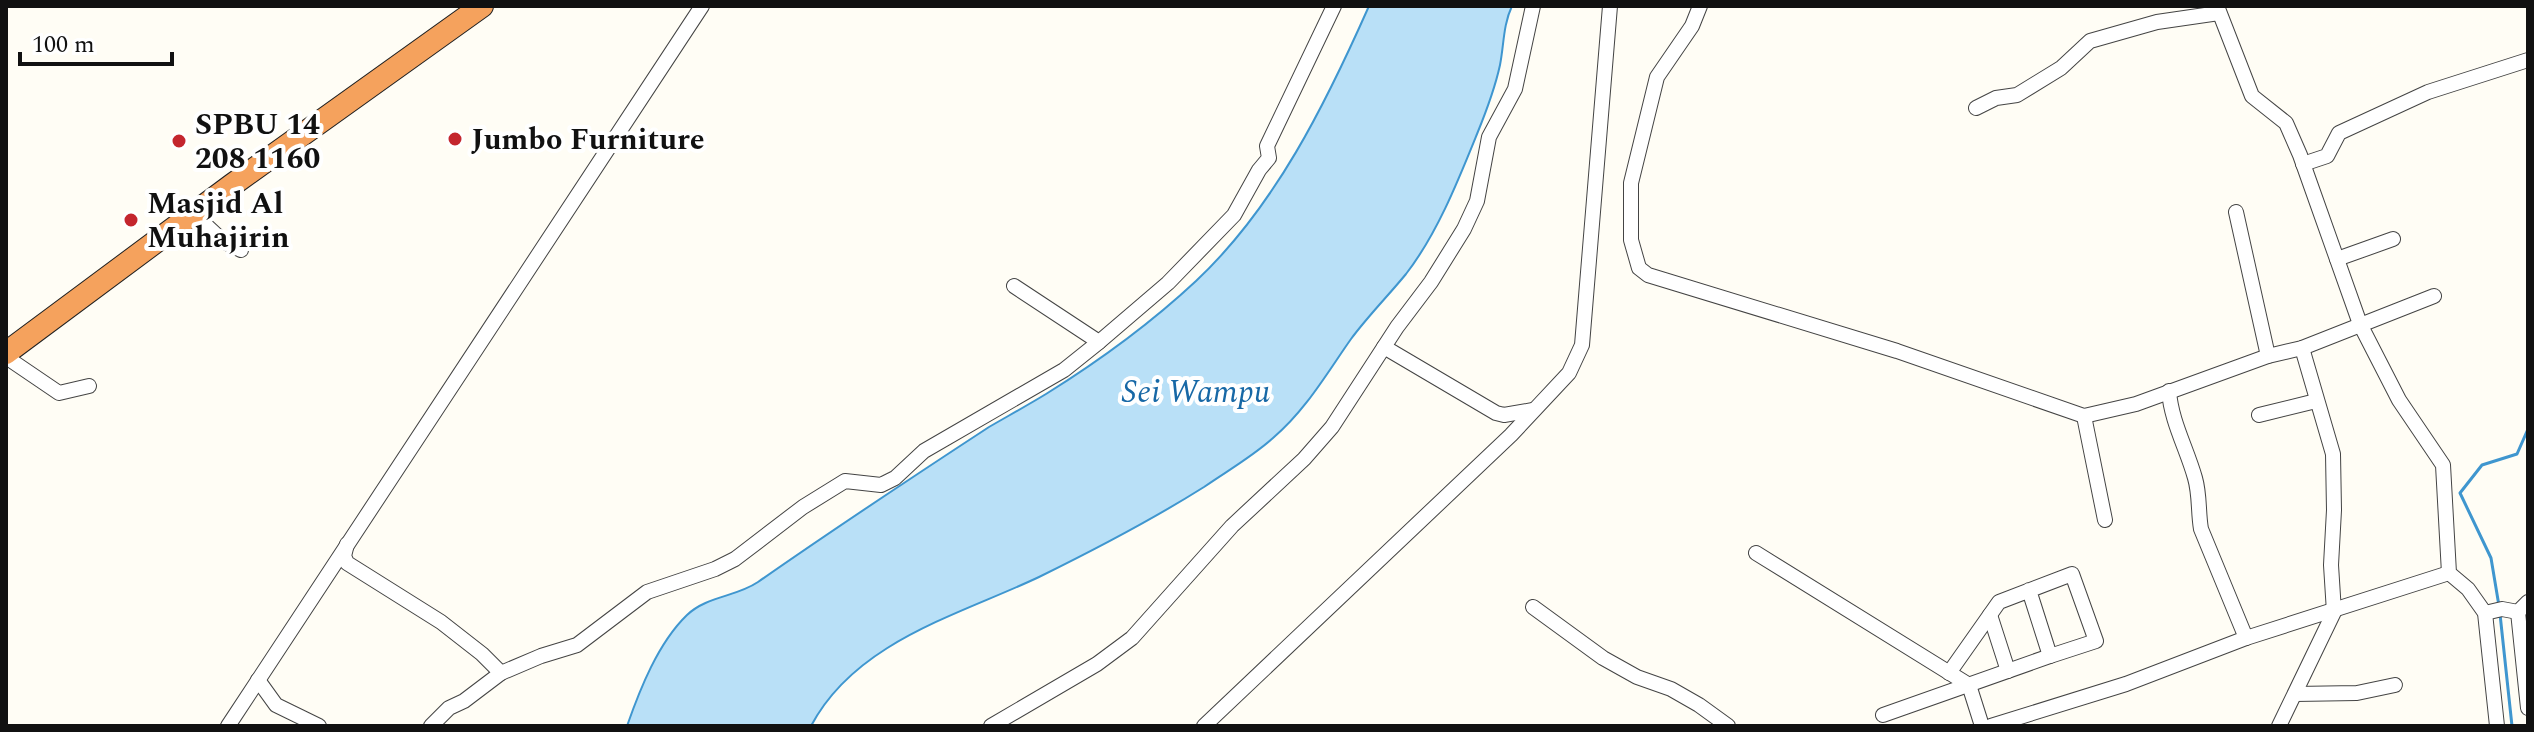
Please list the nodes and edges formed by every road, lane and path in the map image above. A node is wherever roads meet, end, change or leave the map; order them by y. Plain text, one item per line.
1 (482, 6) edge
2 (702, 6) edge
3 (1334, 6) edge
4 (1533, 6) edge
5 (1610, 6) edge
6 (1700, 6) edge
7 (2218, 9) edge
8 (2528, 60) edge
9 (1976, 108) dead end
10 (2303, 164) junction
11 (2236, 212) dead end
12 (194, 214) junction
13 (2393, 239) dead end
14 (241, 250) dead end
15 (2337, 259) junction
16 (1014, 286) dead end
17 (2434, 296) dead end
18 (2360, 324) junction
19 (1099, 342) junction
20 (1384, 347) junction
21 (2302, 348) junction
22 (6, 355) edge
23 (2268, 356) junction
24 (89, 386) dead end
25 (2169, 391) junction
26 (2316, 401) junction
27 (1534, 410) junction
28 (2259, 415) dead end
29 (2084, 416) junction
30 (2105, 520) dead end
31 (347, 544) junction
32 (1756, 553) dead end
33 (2449, 573) junction
34 (2029, 590) junction
35 (1533, 607) dead end
36 (2523, 607) edge
37 (2492, 611) junction
38 (2334, 612) junction
39 (1990, 615) junction
40 (2246, 638) junction
41 (2050, 656) junction
42 (2525, 657) edge
43 (2008, 671) junction
44 (501, 673) junction
45 (1949, 673) junction
46 (258, 680) junction
47 (1969, 685) junction
48 (2395, 685) dead end
49 (2295, 694) junction
50 (243, 702) junction
51 (276, 705) junction
52 (2528, 708) edge
53 (1883, 715) dead end
54 (228, 726) edge
55 (319, 726) edge
56 (431, 726) edge
57 (991, 726) edge
58 (1204, 726) edge
59 (1728, 726) edge
60 (1982, 726) edge
61 (1991, 726) edge
62 (2279, 726) edge
63 (2497, 726) edge

1 - 12 highway
2 - 31 street
3 - 19 street
4 - 20 street
5 - 27 street
6 - 29 street
7 - 9 street
7 - 10 street
8 - 10 street
10 - 15 street
11 - 23 street
12 - 14 street
12 - 22 highway
13 - 15 street
15 - 18 street
16 - 19 street
17 - 18 street
18 - 21 street
18 - 33 street
19 - 44 street
20 - 27 street
20 - 57 street
21 - 23 street
21 - 26 street
22 - 24 street
23 - 25 street
25 - 29 street
25 - 40 street
26 - 28 street
26 - 38 street
27 - 58 street
29 - 30 street
31 - 44 street
31 - 46 street
32 - 45 street
33 - 37 street
33 - 38 street
34 - 39 street
34 - 41 street
34 - 41 street
35 - 59 street
36 - 37 street
36 - 42 street
37 - 63 street
38 - 40 street
38 - 49 street
39 - 43 street
39 - 45 street
40 - 61 street
41 - 43 street
42 - 52 street
43 - 47 street
44 - 56 street
45 - 47 street
46 - 50 street
46 - 51 street
47 - 53 street
47 - 60 street
48 - 49 street
49 - 62 street
50 - 51 street
50 - 54 street
51 - 55 street

